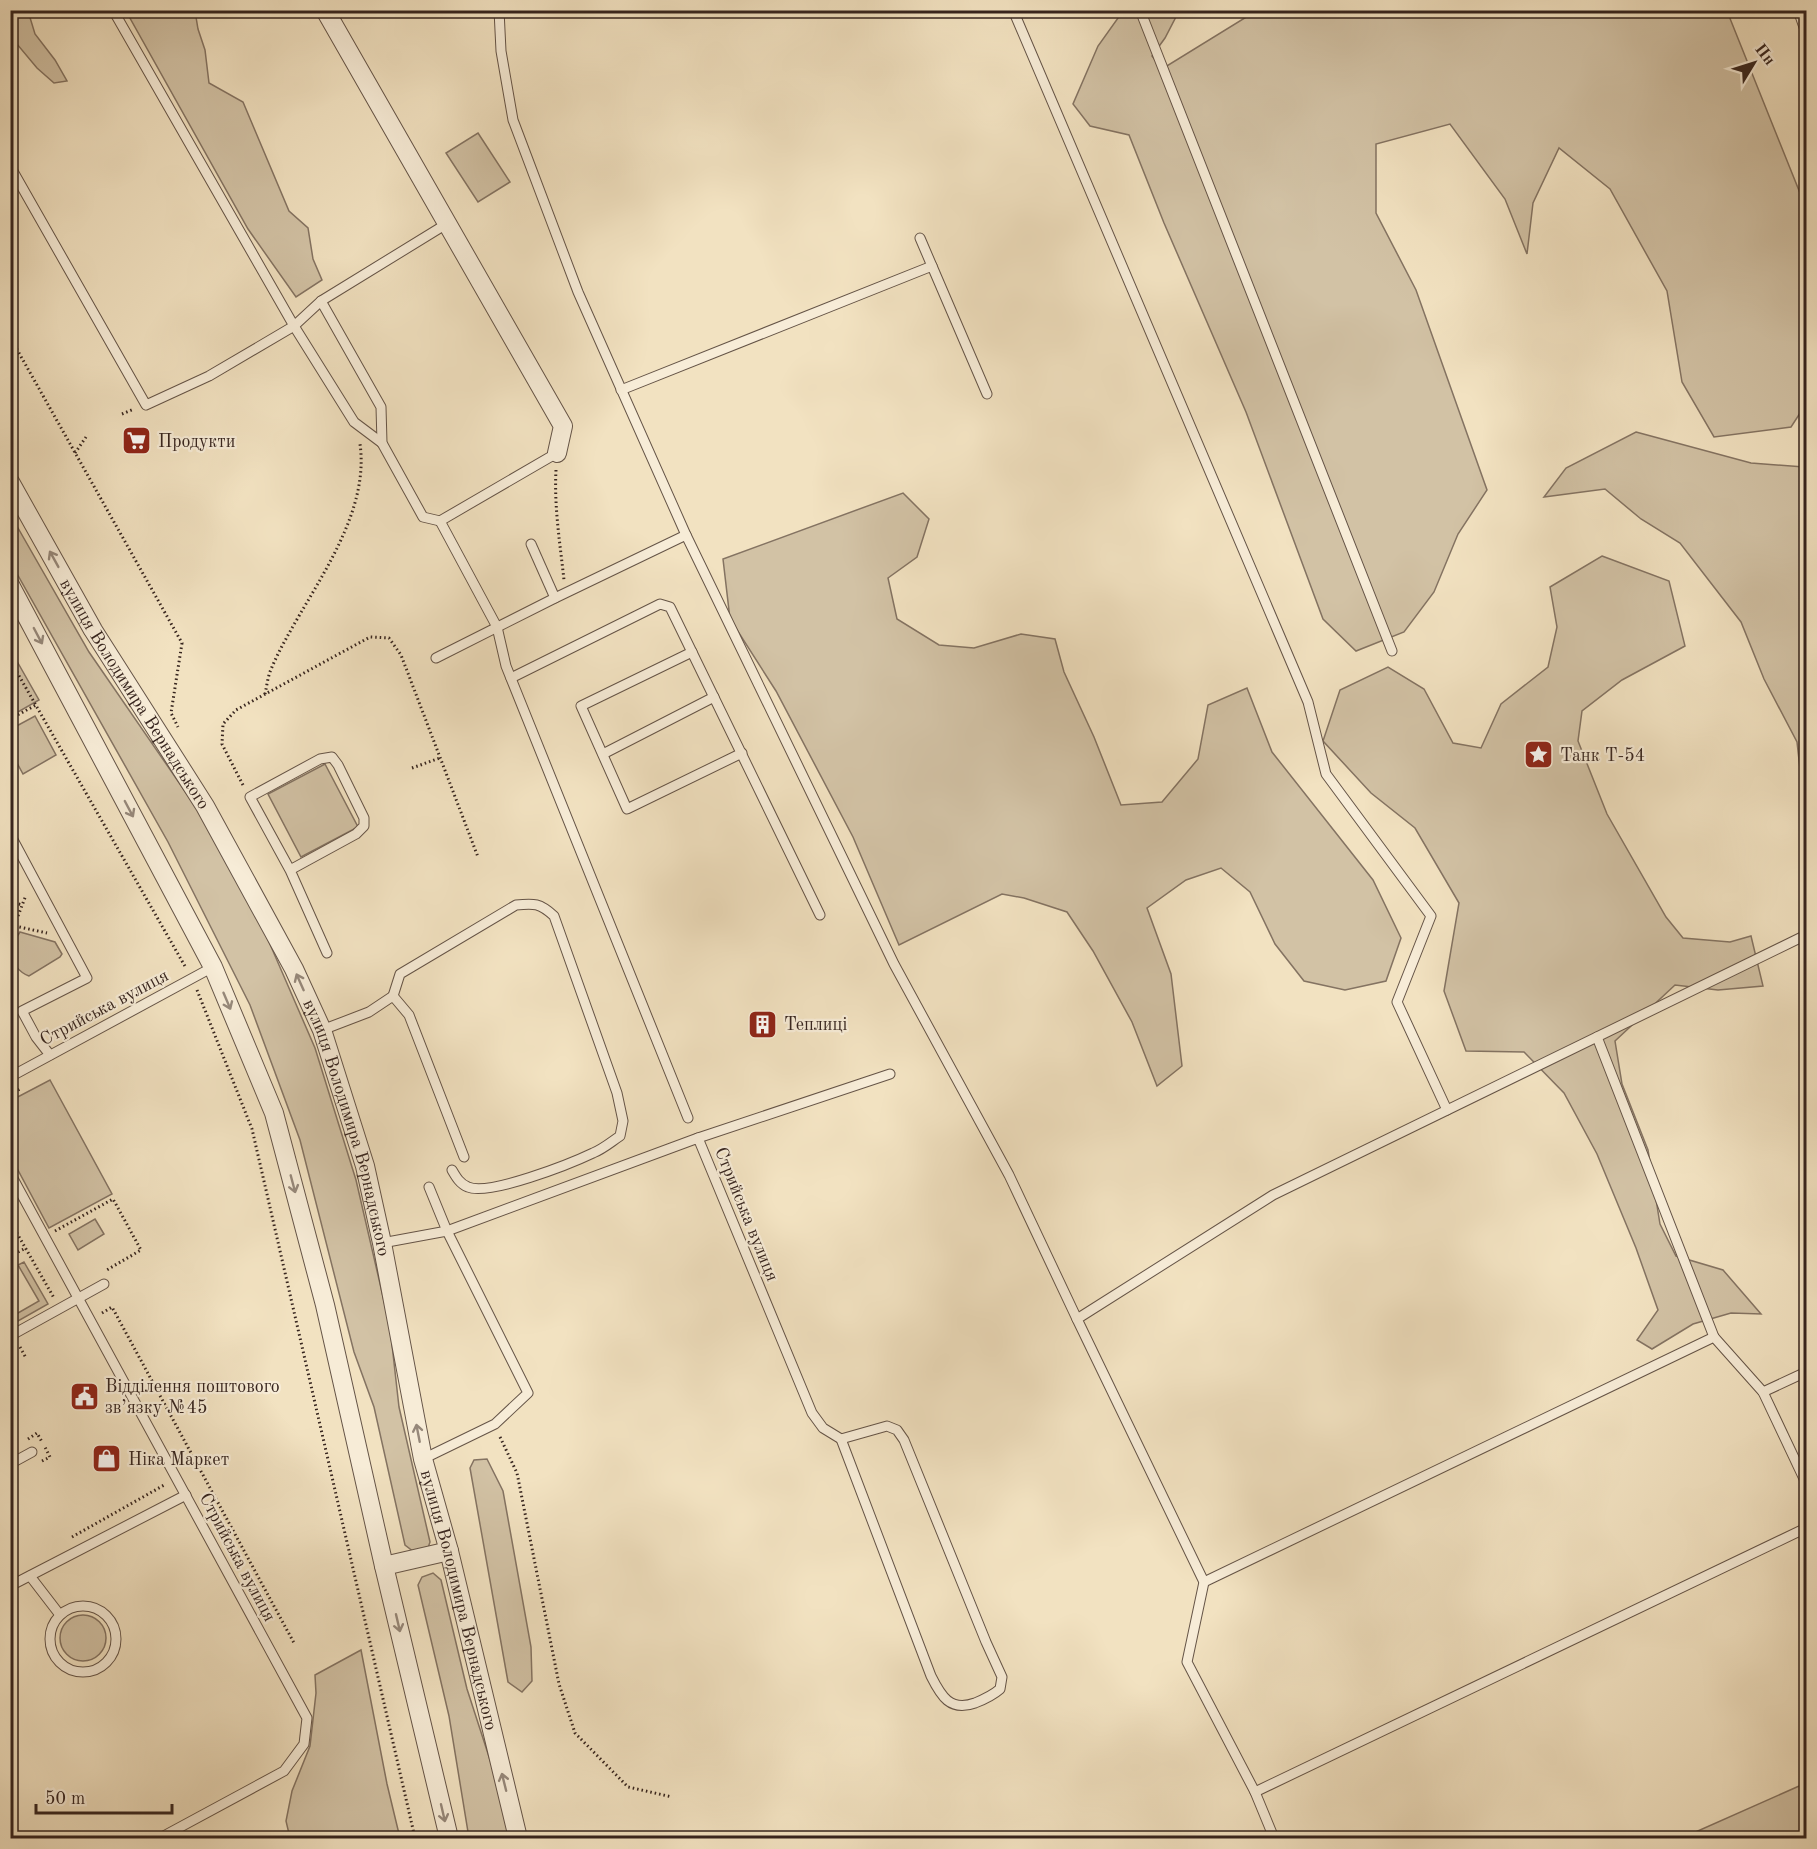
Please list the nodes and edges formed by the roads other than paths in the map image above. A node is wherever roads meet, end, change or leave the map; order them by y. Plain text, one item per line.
1 (113, 10) edge
2 (325, 10) edge
3 (500, 10) edge
4 (1013, 10) edge
5 (1140, 10) edge
6 (1798, 10) edge
7 (1806, 33) edge
8 (10, 166) edge
9 (448, 223) junction
10 (920, 238) dead end
11 (932, 266) junction
12 (321, 301) junction
13 (294, 326) junction
14 (621, 390) junction
15 (987, 394) dead end
16 (382, 443) junction
17 (557, 453) joint
18 (10, 483) edge
19 (440, 521) junction
20 (687, 535) junction
21 (531, 544) dead end
22 (10, 585) edge
23 (559, 596) junction
24 (497, 627) junction
25 (1392, 651) dead end
26 (692, 652) junction
27 (436, 658) dead end
28 (511, 678) junction
29 (714, 697) junction
30 (742, 753) junction
31 (603, 754) junction
32 (10, 834) edge
33 (290, 870) junction
34 (820, 915) dead end
35 (1806, 935) edge
36 (327, 953) dead end
37 (213, 967) junction
38 (393, 996) junction
39 (322, 1030) junction
40 (1597, 1037) junction
41 (50, 1055) junction
42 (890, 1074) dead end
43 (10, 1077) edge
44 (1448, 1110) junction
45 (688, 1118) dead end
46 (698, 1138) junction
47 (464, 1157) dead end
48 (452, 1170) dead end
49 (10, 1173) edge
50 (429, 1187) dead end
51 (447, 1231) junction
52 (382, 1243) junction
53 (104, 1284) dead end
54 (80, 1298) junction
55 (1077, 1318) junction
56 (10, 1336) edge
57 (1714, 1337) junction
58 (1806, 1372) edge
59 (1763, 1392) junction
60 (841, 1439) junction
61 (32, 1452) dead end
62 (423, 1460) junction
63 (10, 1464) edge
64 (1806, 1483) edge
65 (186, 1495) junction
66 (1806, 1528) edge
67 (449, 1551) junction
68 (384, 1566) junction
69 (30, 1576) junction
70 (1204, 1582) junction
71 (10, 1586) edge
72 (60, 1615) junction
73 (1255, 1792) junction
74 (160, 1839) edge
75 (449, 1839) edge
76 (518, 1839) edge
77 (1274, 1839) edge

1 - 13 lane
2 - 9 street
3 - 14 lane
4 - 44 lane
5 - 25 lane
6 - 7 lane
8 - 13 lane
9 - 12 lane
9 - 17 street
10 - 11 lane
11 - 14 lane
11 - 15 lane
12 - 13 lane
12 - 16 lane
13 - 16 lane
14 - 20 lane
16 - 19 lane
17 - 19 lane
39 -> 18 street, вулиця Володимира Вернадського
19 - 24 lane
20 - 23 lane
20 - 55 lane
21 - 23 lane
22 -> 37 street
23 - 24 lane
24 - 27 lane
24 - 28 lane
26 - 28 lane
26 - 29 lane
26 - 31 lane
28 - 45 lane
29 - 30 lane
29 - 31 lane
30 - 31 lane
30 - 34 lane
32 - 41 lane
33 - 33 lane
33 - 36 lane
35 - 40 lane
37 - 41 lane, Стрийська вулиця
37 -> 68 street
38 - 39 lane
38 - 47 lane
38 - 48 lane
39 - 52 street, вулиця Володимира Вернадського
40 - 44 lane
40 - 57 lane
41 - 43 lane, Стрийська вулиця
42 - 46 lane
44 - 55 lane
46 - 51 lane, Стрийська вулиця
46 - 60 lane, Стрийська вулиця
49 - 54 lane, Стрийська вулиця
50 - 51 lane
51 - 52 lane, Стрийська вулиця
51 - 62 lane
62 -> 52 street, вулиця Володимира Вернадського
53 - 54 lane
54 - 56 lane
54 - 65 lane, Стрийська вулиця
55 - 70 lane
57 - 59 lane
57 - 70 lane
58 - 59 lane
59 - 64 lane
60 - 60 lane
61 - 63 lane
62 - 67 street, вулиця Володимира Вернадського
65 - 69 lane
65 - 74 lane, Стрийська вулиця
66 - 73 lane
67 - 68 street
76 -> 67 street, вулиця Володимира Вернадського
68 -> 75 street
69 - 71 lane
69 - 72 lane
70 - 73 lane
72 - 72 lane
73 - 77 lane

